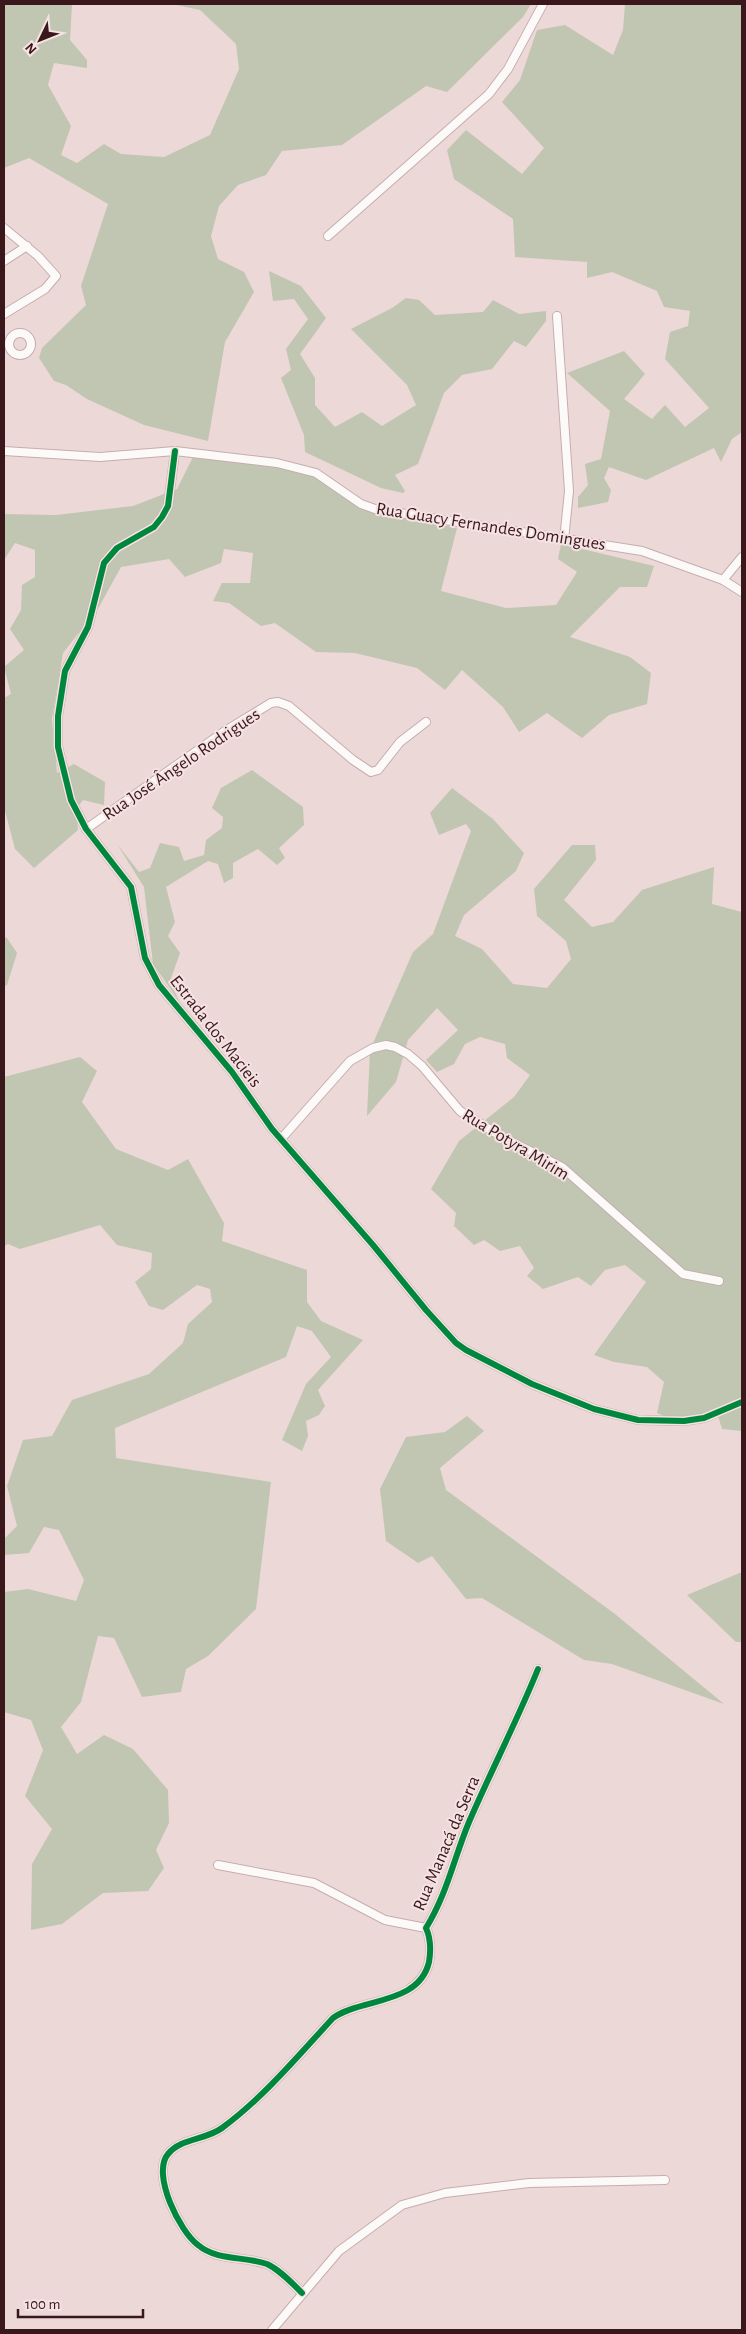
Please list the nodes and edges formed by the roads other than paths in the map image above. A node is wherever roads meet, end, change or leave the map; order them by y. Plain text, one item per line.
1 (543, 4) edge
2 (4, 228) edge
3 (328, 236) dead end
4 (27, 246) junction
5 (4, 261) edge
6 (4, 314) edge
7 (557, 316) dead end
8 (4, 333) edge
9 (12, 337) dead end
10 (4, 451) edge
11 (175, 451) junction
12 (564, 540) junction
13 (742, 557) edge
14 (723, 580) junction
15 (742, 592) edge
16 (426, 722) dead end
17 (86, 829) junction
18 (282, 1139) junction
19 (719, 1281) dead end
20 (742, 1402) edge
21 (538, 1669) dead end
22 (218, 1865) dead end
23 (426, 1928) junction
24 (665, 2180) dead end
25 (302, 2293) junction
26 (272, 2330) edge

1 - 3 street
2 - 4 street
4 - 5 street
4 - 6 street
7 - 12 street
8 - 9 street
10 - 11 street, Rua Guacy Fernandes Domingues
11 - 12 street, Rua Guacy Fernandes Domingues
11 - 17 street, Estrada dos Macieis
12 - 14 street, Rua Guacy Fernandes Domingues
13 - 14 street
14 - 15 street, Rua Guacy Fernandes Domingues
16 - 17 street, Rua José Ângelo Rodrigues
17 - 18 street, Estrada dos Macieis
18 - 19 street, Rua Potyra Mirim
18 - 20 street, Estrada dos Macieis
21 - 23 street, Rua Manacá da Serra
22 - 23 street
23 - 25 street, Rua Manacá da Serra
24 - 25 street
25 - 26 street

